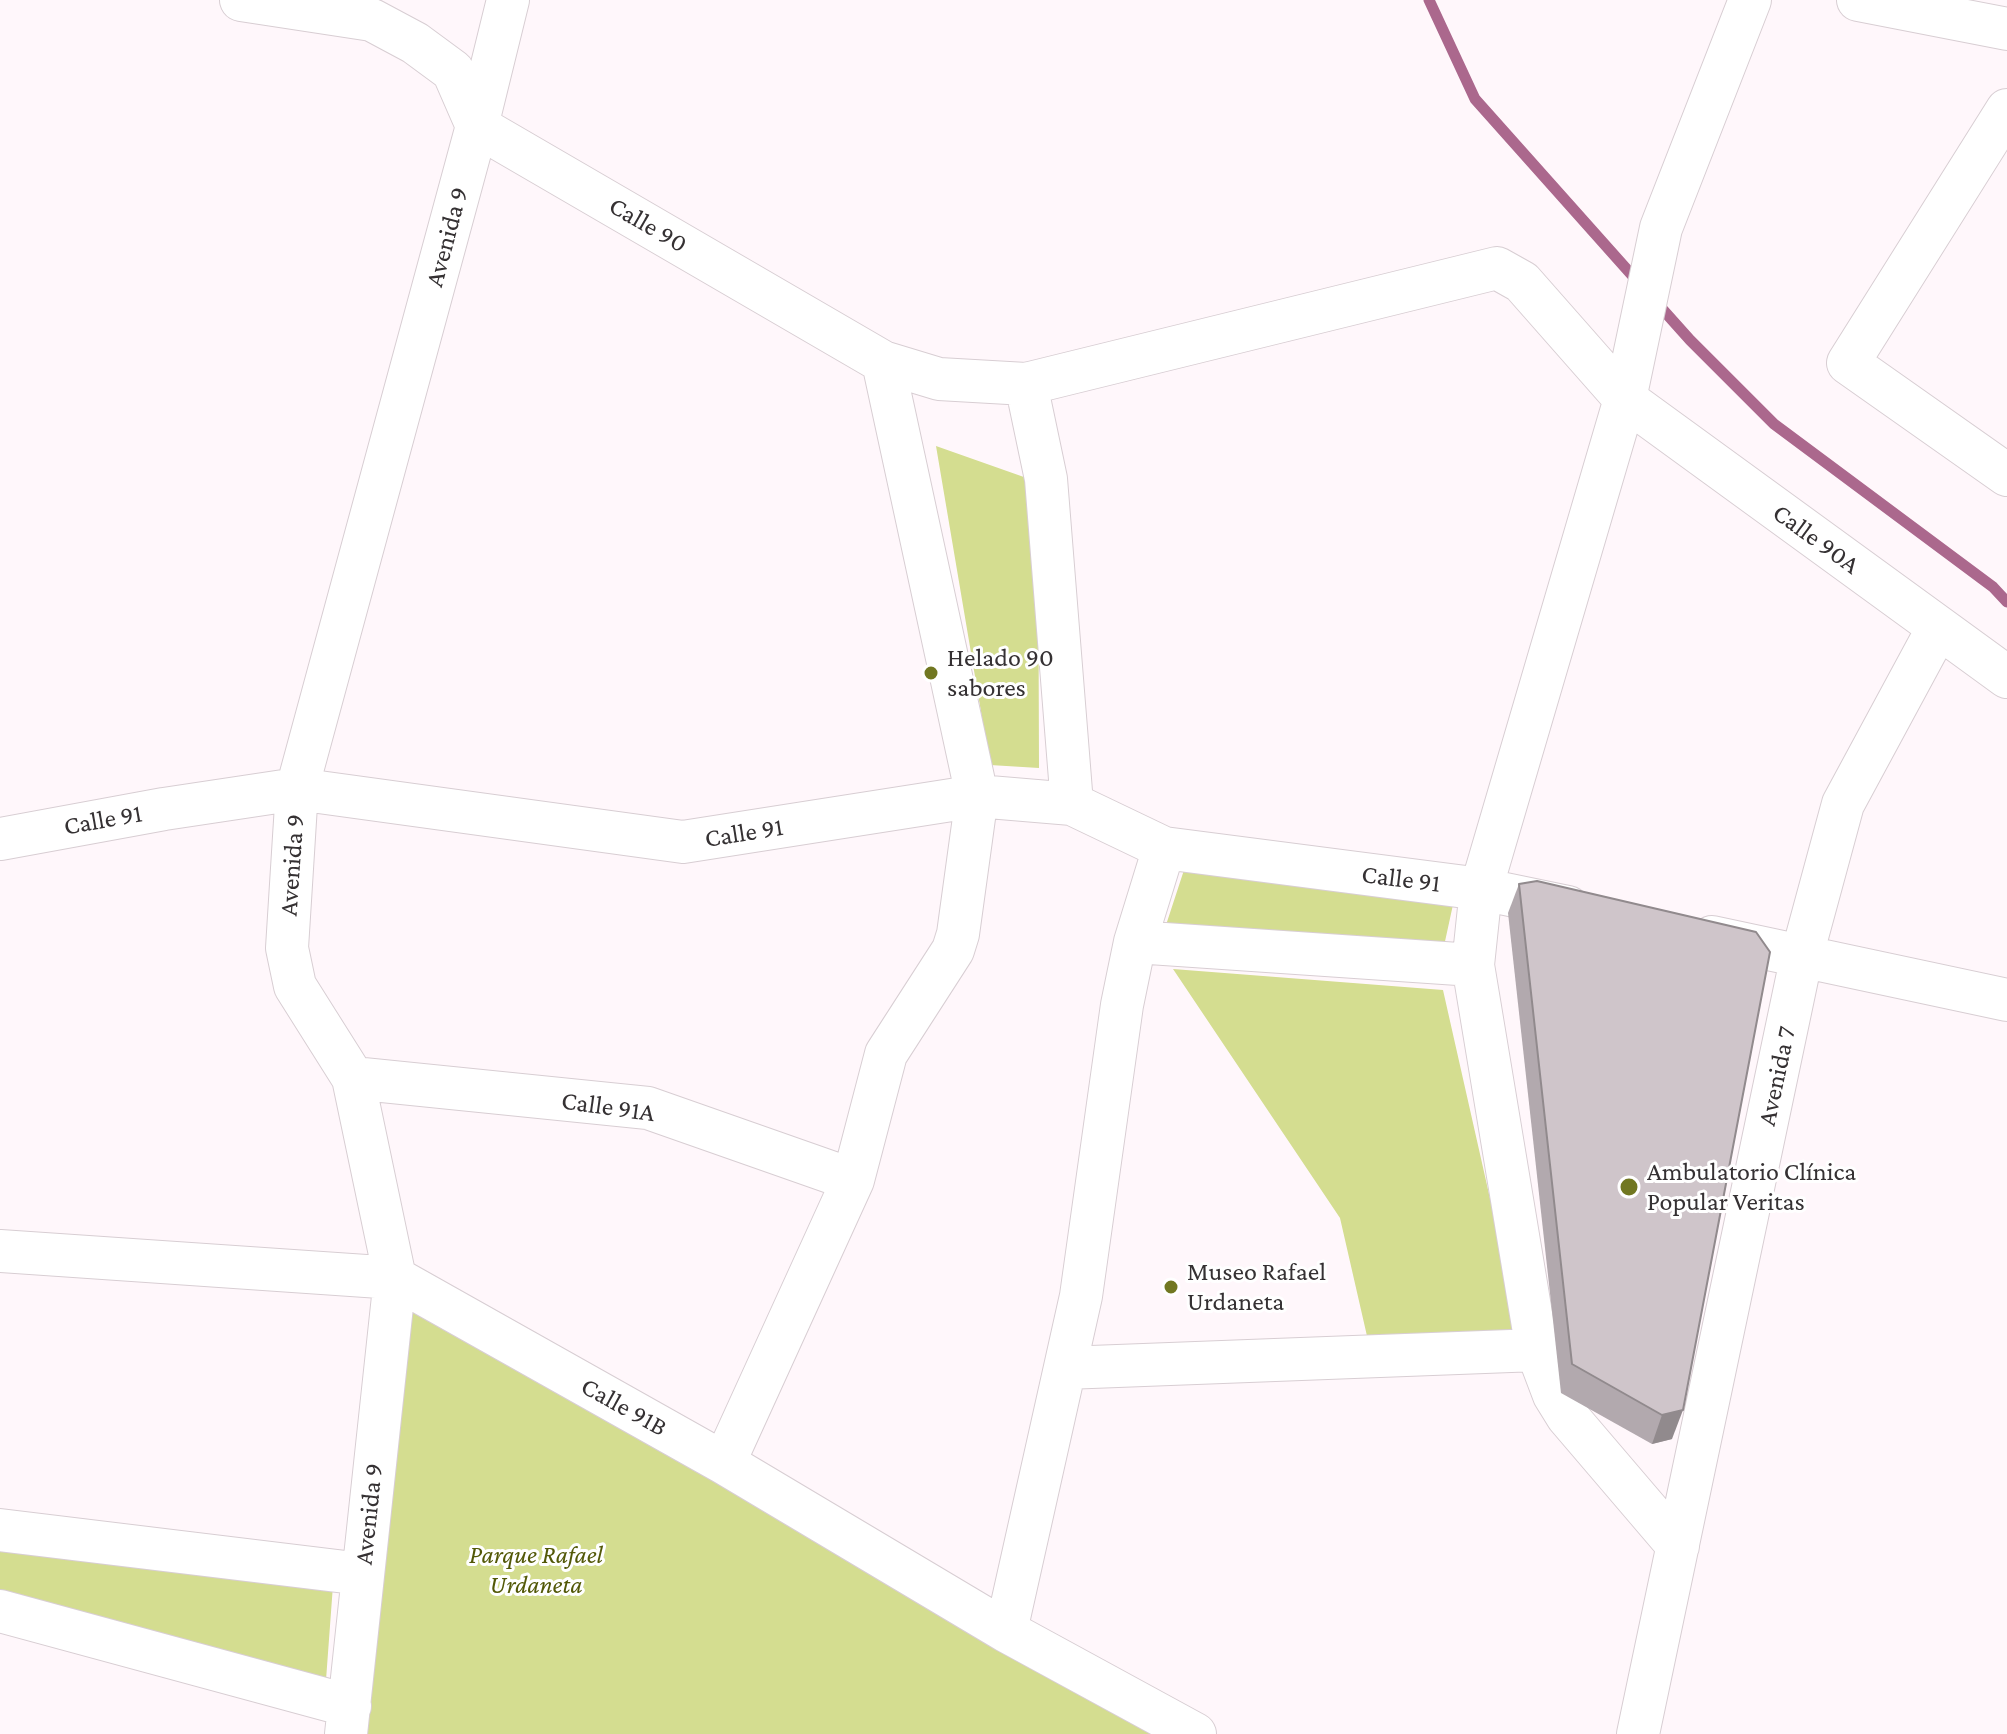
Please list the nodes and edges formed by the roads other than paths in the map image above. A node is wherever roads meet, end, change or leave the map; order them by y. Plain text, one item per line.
1 (241, 0) edge
2 (508, 0) edge
3 (1750, 0) edge
4 (1858, 0) edge
5 (2007, 29) edge
6 (2007, 110) edge
7 (477, 126) junction
8 (883, 362) junction
9 (1093, 368) joint
10 (1026, 384) junction
11 (1625, 399) junction
12 (2007, 475) edge
13 (1938, 628) junction
14 (2007, 677) edge
15 (297, 789) junction
16 (977, 796) junction
17 (1072, 804) junction
18 (0, 839) edge
19 (1164, 848) junction
20 (1481, 889) junction
21 (1603, 914) edge
22 (1680, 930) edge
23 (1135, 942) junction
24 (1802, 955) junction
25 (1473, 965) junction
26 (2007, 1000) edge
27 (353, 1078) junction
28 (853, 1180) junction
29 (0, 1251) edge
30 (395, 1278) junction
31 (1537, 1350) junction
32 (1065, 1368) junction
33 (724, 1463) junction
34 (0, 1530) edge
35 (1678, 1546) junction
36 (362, 1574) junction
37 (0, 1611) edge
38 (1006, 1631) junction
39 (348, 1720) edge
40 (1195, 1734) edge
41 (1638, 1734) edge

1 - 7 street
2 - 7 street, Avenida 9
3 - 11 street
4 - 5 street
6 - 12 street
7 - 8 street, Calle 90
7 - 15 street, Avenida 9
8 - 10 street, Calle 90
8 - 16 street
9 - 10 street, Calle 90
9 - 11 street, Calle 90A
10 - 17 street
11 - 13 street, Calle 90A
11 - 20 street
13 - 14 street, Calle 90A
13 - 24 street, Avenida 7
15 - 16 street, Calle 91
15 - 18 street, Calle 91
15 - 27 street, Avenida 9
16 - 17 street, Calle 91
16 - 28 street
17 - 19 street, Calle 91
19 - 20 street, Calle 91
19 - 23 street
20 - 21 street, Calle 91
20 - 25 street
22 - 24 street
23 - 25 street
23 - 32 street
24 - 26 street
24 - 35 street, Avenida 7
25 - 31 street
27 - 28 street, Calle 91A
27 - 30 street, Avenida 9
28 - 33 street
29 - 30 street, Calle 91B
30 - 33 street, Calle 91B
30 - 36 street, Avenida 9
31 - 32 street
31 - 35 street
32 - 38 street
33 - 38 street, Calle 91B
34 - 36 street
35 - 41 street, Avenida 7
36 - 39 street, Avenida 9
37 - 39 street
38 - 40 street, Calle 91B

